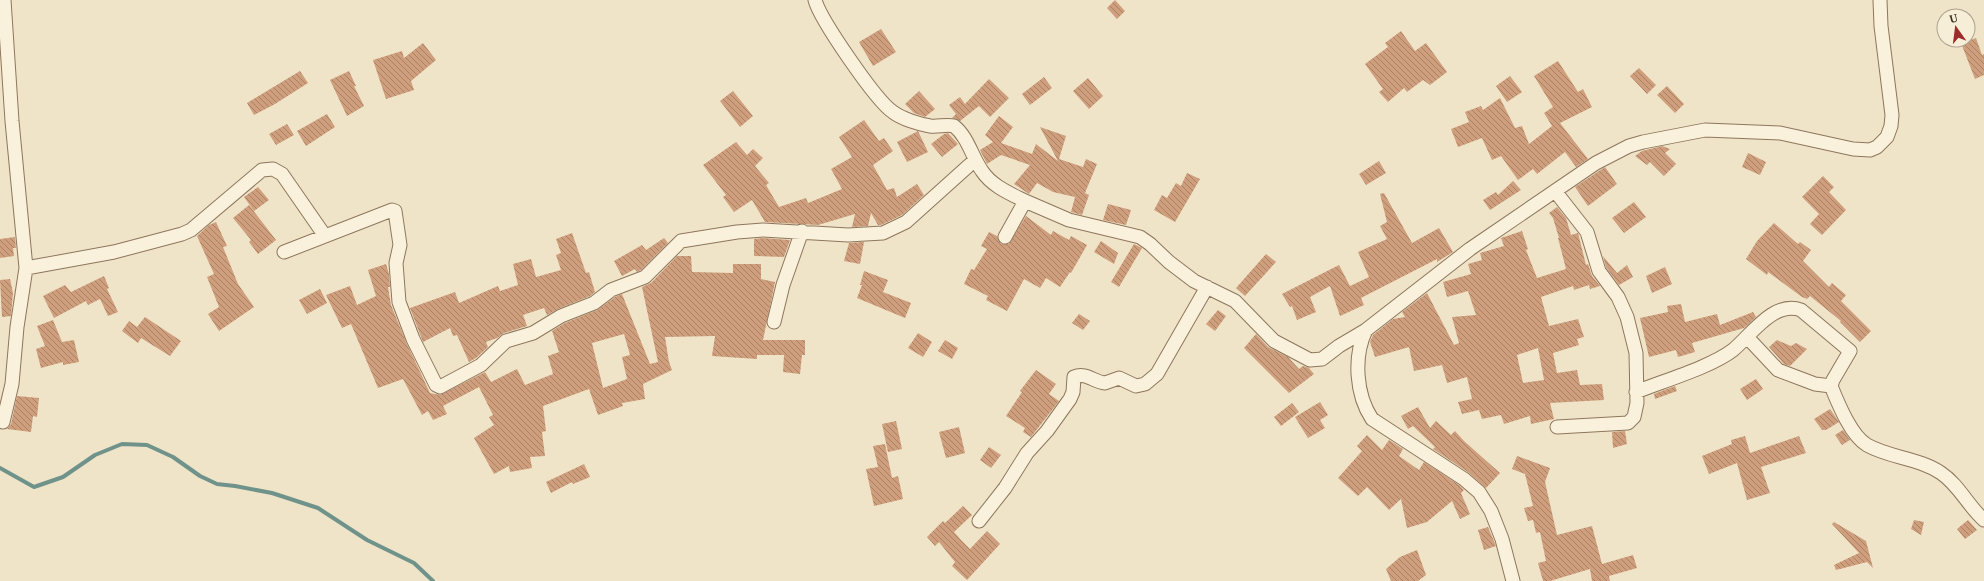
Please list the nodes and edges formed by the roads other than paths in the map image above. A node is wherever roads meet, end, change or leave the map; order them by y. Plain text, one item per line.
1 (4, 0) edge
2 (815, 0) edge
3 (1880, 0) edge
4 (4, 54) edge
5 (975, 160) junction
6 (1555, 190) junction
7 (1025, 201) junction
8 (802, 231) junction
9 (325, 236) junction
10 (1005, 237) dead end
11 (284, 252) dead end
12 (26, 272) junction
13 (1207, 287) junction
14 (774, 322) dead end
15 (1366, 330) junction
16 (1747, 337) junction
17 (1831, 386) junction
18 (1636, 392) junction
19 (3, 422) dead end
20 (1557, 427) dead end
21 (1984, 520) edge
22 (979, 521) dead end
23 (1513, 581) edge

1 - 4 street
2 - 5 street
3 - 6 street
4 - 12 street
5 - 7 street
5 - 8 street
6 - 15 street
6 - 18 street
7 - 10 street
7 - 13 street
8 - 9 street
8 - 14 street
9 - 11 street
9 - 12 street
12 - 19 street
13 - 15 street
13 - 22 street
15 - 23 street
16 - 17 street
16 - 17 street
16 - 18 street
17 - 21 street
18 - 20 street

